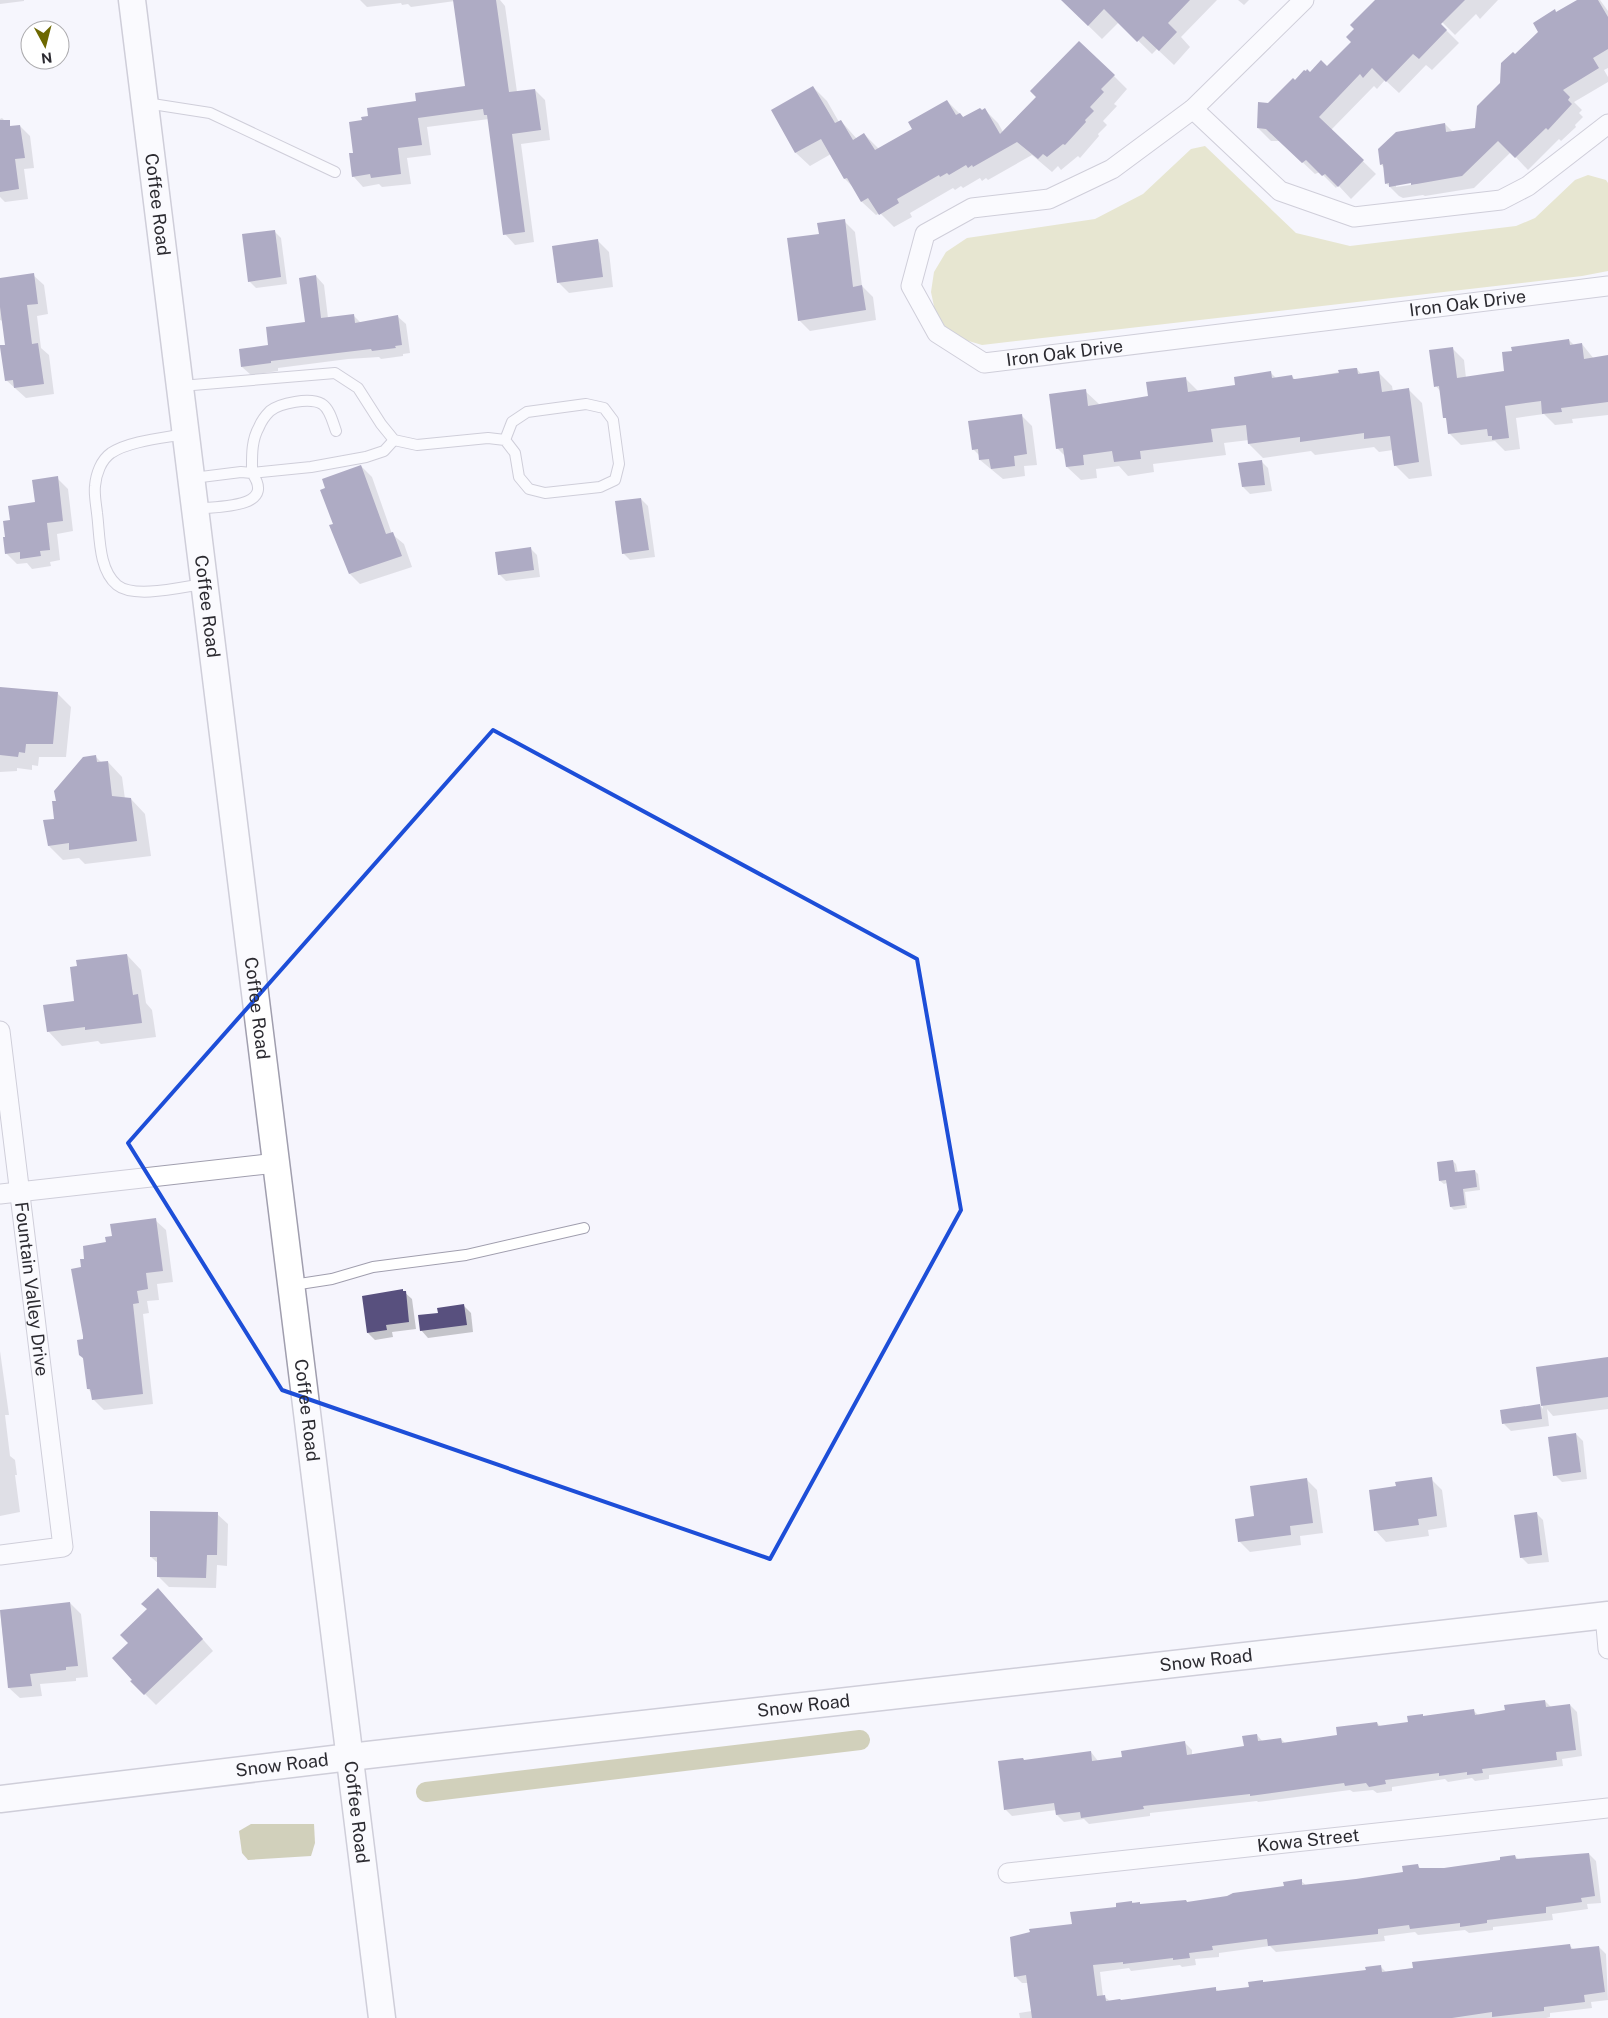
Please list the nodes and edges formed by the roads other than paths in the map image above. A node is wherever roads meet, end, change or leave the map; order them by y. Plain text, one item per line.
1 (132, 0) edge
2 (1304, 0) edge
3 (145, 103) junction
4 (1194, 109) junction
5 (1608, 124) edge
6 (335, 172) dead end
7 (1608, 286) edge
8 (180, 386) junction
9 (336, 431) dead end
10 (186, 434) junction
11 (394, 440) junction
12 (505, 440) junction
13 (252, 473) junction
14 (191, 478) junction
15 (195, 509) junction
16 (205, 584) junction
17 (0, 1031) edge
18 (276, 1163) junction
19 (20, 1192) junction
20 (0, 1194) edge
21 (584, 1228) dead end
22 (292, 1286) junction
23 (0, 1555) edge
24 (1606, 1615) edge
25 (1608, 1649) edge
26 (350, 1757) junction
27 (0, 1799) edge
28 (1608, 1808) edge
29 (1008, 1873) dead end
30 (382, 2018) edge

1 - 3 main road, Coffee Road
2 - 4 street, Iron Oak Drive
3 - 6 lane
3 - 8 main road, Coffee Road
4 - 5 street
4 - 7 street, Iron Oak Drive
8 - 10 main road, Coffee Road
8 - 11 lane
9 - 13 lane
10 - 14 main road, Coffee Road
10 - 16 lane
11 - 12 lane
11 - 13 lane
12 - 12 lane
13 - 14 lane
13 - 15 lane
14 - 15 main road, Coffee Road
15 - 16 main road, Coffee Road
16 - 18 main road, Coffee Road
17 - 19 street, Fountain Valley Drive
18 - 19 street
18 - 22 main road, Coffee Road
19 - 20 street
19 - 23 street, Fountain Valley Drive
21 - 22 lane
22 - 26 main road, Coffee Road
24 - 25 street
24 - 26 main road, Snow Road
26 - 27 main road, Snow Road
26 - 30 main road, Coffee Road
28 - 29 street, Kowa Street

